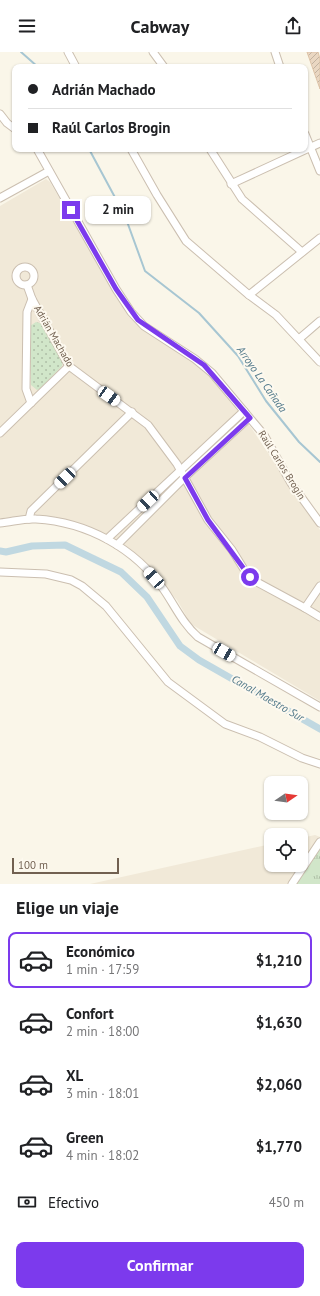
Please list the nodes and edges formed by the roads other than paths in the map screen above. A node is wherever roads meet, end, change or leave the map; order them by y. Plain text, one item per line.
1 (68, 52) edge
2 (153, 52) edge
3 (275, 52) edge
4 (74, 64) edge
5 (162, 64) edge
6 (279, 64) edge
7 (0, 114) edge
8 (12, 127) edge
9 (308, 141) edge
10 (320, 144) edge
11 (311, 148) junction
12 (308, 149) edge
13 (39, 152) edge
14 (133, 152) edge
15 (212, 152) edge
16 (302, 152) edge
17 (49, 171) junction
18 (320, 171) edge
19 (231, 184) junction
20 (0, 198) edge
21 (320, 238) edge
22 (302, 252) junction
23 (27, 285) dead end
24 (250, 295) junction
25 (32, 299) junction
26 (320, 321) edge
27 (299, 339) junction
28 (320, 362) edge
29 (69, 366) junction
30 (31, 403) junction
31 (244, 411) junction
32 (132, 412) junction
33 (250, 418) junction
34 (0, 433) edge
35 (181, 470) junction
36 (185, 478) junction
37 (29, 519) junction
38 (0, 523) edge
39 (320, 523) edge
40 (108, 539) junction
41 (117, 544) junction
42 (0, 572) edge
43 (320, 586) edge
44 (306, 608) junction
45 (320, 617) edge
46 (320, 707) edge
47 (320, 764) edge
48 (320, 842) edge
49 (292, 884) edge

1 - 4 street
2 - 5 street
3 - 6 street
7 - 8 street
9 - 11 street
10 - 11 street
11 - 12 street
11 - 18 street
13 - 17 street, Raúl Carlos Brogin
14 - 24 street
15 - 19 street
16 - 19 street
17 - 20 street
17 - 31 street, Raúl Carlos Brogin
19 - 22 street
21 - 22 street
22 - 24 street
23 - 25 street, Adrián Machado
24 - 27 street
25 - 29 street, Adrián Machado
25 - 30 street, Adrián Machado
26 - 27 street
27 - 28 street
29 - 30 street
29 - 32 street, Adrián Machado
30 - 34 street
31 - 33 street, Raúl Carlos Brogin
31 - 35 street
32 - 35 street, Adrián Machado
32 - 37 street
33 - 36 street
33 - 39 street, Raúl Carlos Brogin
35 - 36 street, Adrián Machado
35 - 40 street
36 - 41 street
36 - 44 street, Adrián Machado
37 - 38 street
37 - 40 street
40 - 41 street
41 - 46 street
42 - 47 street
43 - 44 street
44 - 45 street, Adrián Machado
48 - 49 street

